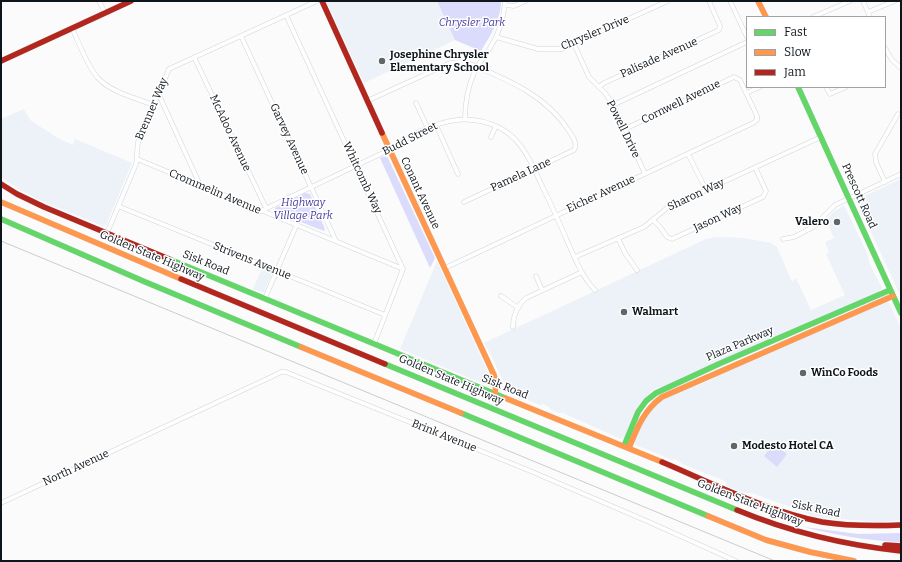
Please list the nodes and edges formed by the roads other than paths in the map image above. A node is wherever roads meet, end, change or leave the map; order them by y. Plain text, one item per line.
1 (100, 1) edge
2 (131, 1) edge
3 (317, 1) edge
4 (322, 1) edge
5 (526, 1) edge
6 (668, 1) edge
7 (709, 1) edge
8 (730, 1) edge
9 (758, 1) edge
10 (850, 1) edge
11 (863, 1) edge
12 (895, 1) edge
13 (505, 3) edge
14 (105, 13) junction
15 (286, 15) junction
16 (869, 15) edge
17 (766, 16) edge
18 (815, 16) edge
19 (72, 28) junction
20 (746, 35) edge
21 (240, 36) junction
22 (496, 37) junction
23 (746, 42) edge
24 (574, 44) junction
25 (194, 57) junction
26 (887, 57) edge
27 (1, 61) edge
28 (477, 67) junction
29 (901, 68) edge
30 (599, 87) junction
31 (758, 88) edge
32 (798, 88) edge
33 (827, 88) edge
34 (844, 88) edge
35 (746, 93) junction
36 (159, 95) junction
37 (367, 101) junction
38 (416, 103) dead end
39 (154, 105) junction
40 (613, 105) junction
41 (898, 114) dead end
42 (465, 119) junction
43 (436, 125) junction
44 (496, 126) junction
45 (428, 129) junction
46 (625, 129) junction
47 (491, 137) dead end
48 (821, 137) junction
49 (389, 150) junction
50 (688, 154) junction
51 (137, 159) junction
52 (356, 166) junction
53 (755, 168) junction
54 (534, 169) junction
55 (458, 174) dead end
56 (645, 174) junction
57 (901, 174) edge
58 (885, 182) junction
59 (1, 184) edge
60 (201, 185) junction
61 (312, 187) junction
62 (706, 190) junction
63 (849, 198) junction
64 (2, 202) edge
65 (464, 202) dead end
66 (118, 206) junction
67 (266, 208) junction
68 (261, 211) junction
69 (557, 215) junction
70 (1, 220) edge
71 (653, 220) junction
72 (296, 226) junction
73 (107, 233) junction
74 (618, 238) junction
75 (783, 239) dead end
76 (337, 242) junction
77 (575, 257) junction
78 (445, 268) junction
79 (403, 269) junction
80 (637, 270) dead end
81 (277, 272) junction
82 (582, 272) junction
83 (536, 276) dead end
84 (542, 290) junction
85 (595, 290) dead end
86 (890, 290) junction
87 (500, 296) dead end
88 (893, 296) junction
89 (265, 298) junction
90 (518, 307) junction
91 (901, 313) edge
92 (385, 315) junction
93 (513, 326) dead end
94 (374, 344) junction
95 (495, 394) junction
96 (152, 432) joint
97 (627, 447) junction
98 (1, 503) edge
99 (763, 521) junction
100 (901, 526) edge
101 (901, 546) edge
102 (798, 550) junction
103 (901, 551) edge
104 (736, 561) edge
105 (824, 561) edge
106 (854, 561) edge

1 - 14 street
2 - 14 main road
3 - 15 street, Brenner Way
4 - 37 main road, Conant Avenue
5 - 13 street
6 - 24 street, Chrysler Drive
7 - 30 street, Palisade Avenue
8 - 20 street
9 - 17 main road
10 - 18 street
11 - 16 street
12 - 16 street
13 - 22 street
14 - 19 main road
15 - 21 street, Brenner Way
15 - 52 street, Whitcomb Way
19 - 27 main road
19 - 39 street
21 - 25 street, Brenner Way
21 - 61 street, Garvey Avenue
22 - 24 street, Chrysler Drive
22 - 28 street
23 - 40 street
24 - 30 street, Powell Drive
25 - 36 street, Brenner Way
25 - 67 street, McAdoo Avenue
26 - 29 street
28 - 37 street
28 - 42 street
28 - 54 street, Pamela Lane
30 - 40 street, Powell Drive
31 - 35 street
32 - 48 main road, Prescott Road
33 - 34 street
35 - 46 street, Cornwell Avenue
35 - 50 street, Eicher Avenue
36 - 39 street, Brenner Way
36 - 60 street
37 - 49 main road, Conant Avenue
38 - 45 street
39 - 51 street, Brenner Way
40 - 46 street, Powell Drive
41 - 58 street
42 - 43 street, Budd Street
42 - 44 street, Budd Street
43 - 45 street, Budd Street
43 - 55 street
44 - 47 street
44 - 54 street, Budd Street
45 - 49 street, Budd Street
46 - 56 street, Powell Drive
48 - 53 street, Sharon Way
48 - 63 main road, Prescott Road
49 - 52 street, Budd Street
49 - 78 main road, Conant Avenue
50 - 56 street, Eicher Avenue
50 - 62 street
51 - 60 street, Crommelin Avenue
51 - 66 street, Brenner Way
52 - 61 street, Budd Street
52 - 79 street, Whitcomb Way
53 - 62 street, Sharon Way
53 - 71 street, Jason Way
54 - 65 street, Pamela Lane
54 - 69 street, Budd Street
56 - 69 street, Eicher Avenue
57 - 58 street
58 - 63 street
59 - 73 main road, Sisk Road
60 - 68 street, Crommelin Avenue
61 - 67 street, Budd Street
61 - 76 street, Garvey Avenue
62 - 71 street, Sharon Way
63 - 75 street
63 - 86 main road, Prescott Road
64 - 99 main road, Golden State Highway
66 - 73 street, Brenner Way
66 - 81 street, Strivens Avenue
67 - 68 street, Budd Street
68 - 72 street, Crommelin Avenue
69 - 77 street, Budd Street
69 - 78 street, Eicher Avenue
70 - 102 main road
71 - 74 street, Sharon Way
72 - 76 street, Crommelin Avenue
72 - 81 street
73 - 89 main road, Sisk Road
74 - 77 street, Sharon Way
74 - 80 street
76 - 79 street, Crommelin Avenue
77 - 82 street, Budd Street
78 - 95 main road, Conant Avenue
79 - 92 street
81 - 89 street
81 - 92 street, Strivens Avenue
82 - 84 street
82 - 85 street, Budd Street
83 - 84 street
84 - 90 street
86 - 88 main road, Prescott Road
86 - 97 main road, Plaza Parkway
87 - 90 street
88 - 91 main road, Prescott Road
88 - 97 main road, Plaza Parkway
89 - 94 main road, Sisk Road
90 - 93 street
92 - 94 street
94 - 95 main road, Sisk Road
95 - 97 main road, Sisk Road
96 - 98 street, North Avenue
96 - 104 street, Brink Avenue
97 - 100 main road, Sisk Road
99 - 101 main road
99 - 103 main road, Golden State Highway
102 - 105 main road
102 - 106 main road

